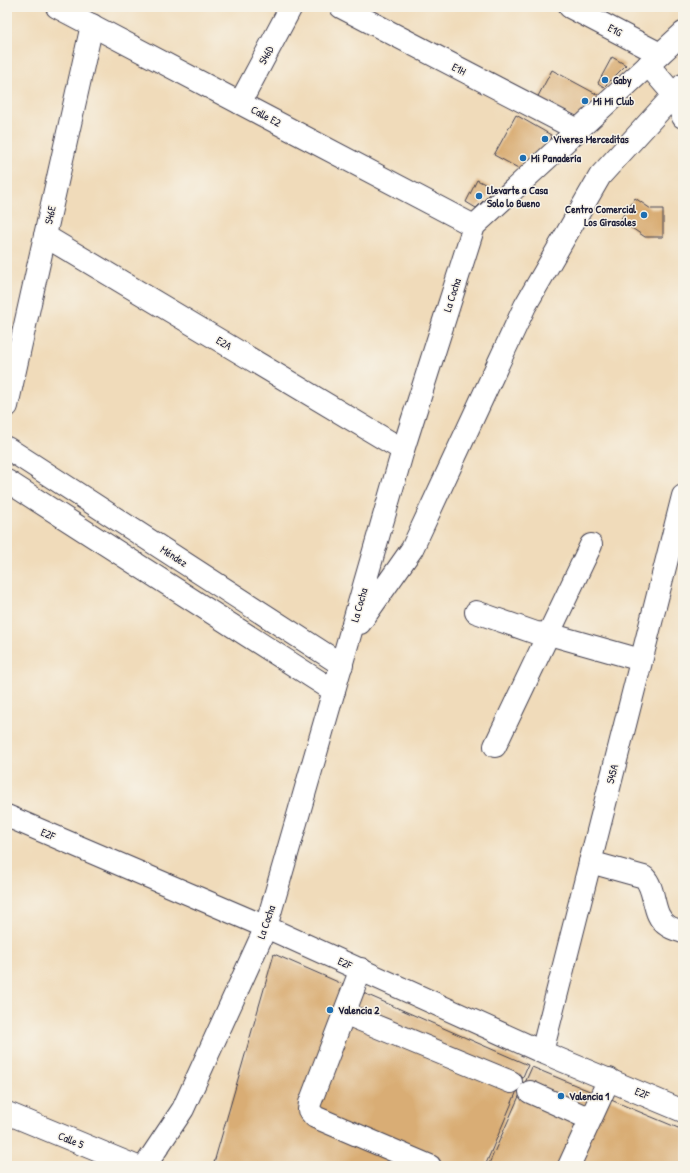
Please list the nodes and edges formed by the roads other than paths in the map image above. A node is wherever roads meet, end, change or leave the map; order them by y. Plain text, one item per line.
1 (58, 7) edge
2 (291, 7) edge
3 (341, 7) edge
4 (570, 7) edge
5 (92, 25) junction
6 (683, 33) edge
7 (654, 60) junction
8 (678, 90) edge
9 (240, 103) junction
10 (683, 117) edge
11 (578, 130) junction
12 (474, 226) junction
13 (45, 236) junction
14 (7, 406) edge
15 (7, 448) edge
16 (403, 450) junction
17 (7, 481) edge
18 (683, 499) edge
19 (591, 545) dead end
20 (476, 612) dead end
21 (549, 634) junction
22 (350, 637) junction
23 (641, 660) junction
24 (342, 665) junction
25 (334, 690) junction
26 (495, 746) dead end
27 (7, 816) edge
28 (590, 862) junction
29 (266, 927) junction
30 (683, 932) edge
31 (360, 969) junction
32 (344, 1013) junction
33 (542, 1052) junction
34 (609, 1080) junction
35 (511, 1082) dead end
36 (530, 1092) dead end
37 (683, 1111) edge
38 (7, 1113) edge
39 (590, 1119) junction
40 (135, 1166) edge
41 (145, 1166) edge
42 (430, 1166) edge
43 (569, 1166) edge

1 - 5 street, Calle E2
2 - 9 street, S46D
3 - 11 street, E1H
4 - 7 street, E1G
5 - 9 street, Calle E2
5 - 13 street, S46E
6 - 7 street, La Cocha
7 - 8 street
7 - 11 street, La Cocha
8 - 10 street
8 - 22 street, La Cocha
9 - 12 street, Calle E2
11 - 12 street, La Cocha
12 - 16 street, La Cocha
13 - 14 street, S46E
13 - 16 street, E2A
15 - 24 street, Méndez
16 - 22 street, La Cocha
17 - 25 street
18 - 23 street, S45A
19 - 21 street
20 - 21 street
21 - 23 street
21 - 26 street
22 - 24 street, La Cocha
23 - 28 street, S45A
24 - 25 street, La Cocha
25 - 29 street, La Cocha
27 - 29 street, E2F
28 - 30 street
28 - 33 street, S45A
29 - 31 street, E2F
29 - 41 street, La Cocha
31 - 32 street
31 - 33 street, E2F
32 - 35 street
32 - 42 street
33 - 34 street, E2F
34 - 37 street, E2F
34 - 39 street
36 - 39 street
38 - 40 street, Calle 5
39 - 43 street

